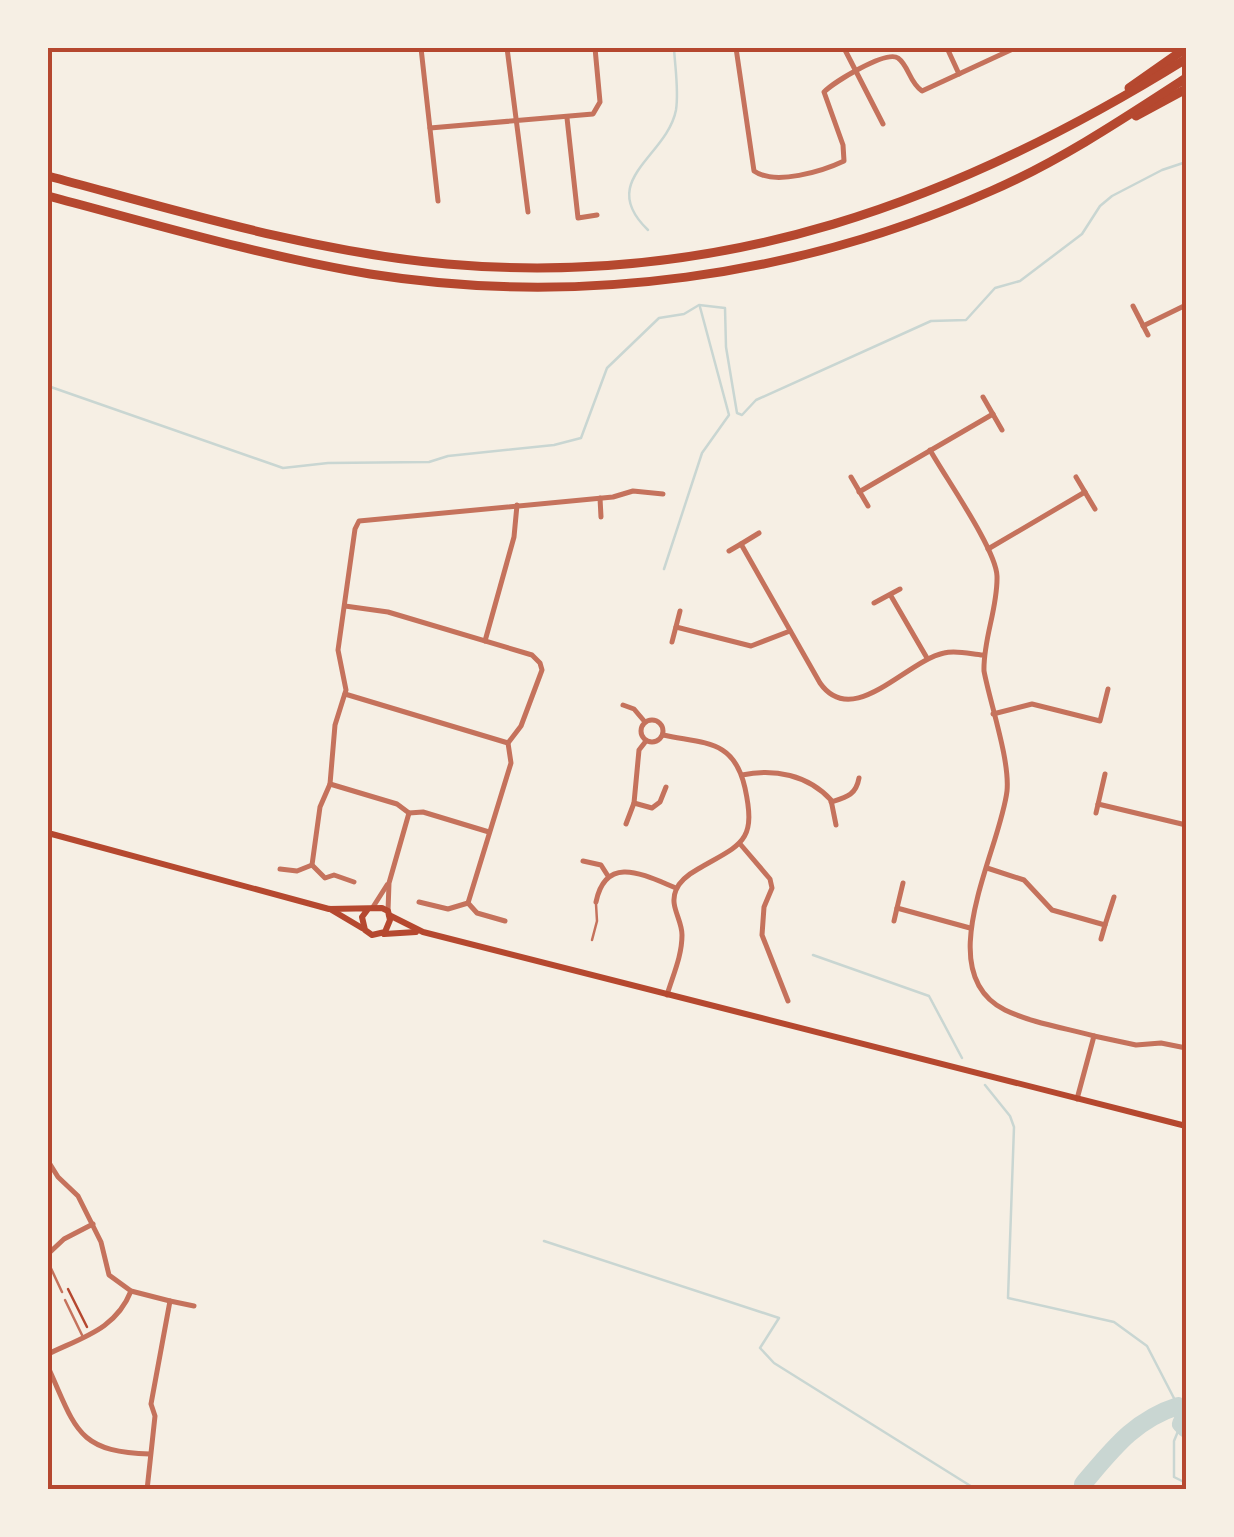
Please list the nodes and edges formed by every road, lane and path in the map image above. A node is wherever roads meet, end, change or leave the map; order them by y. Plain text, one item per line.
1 (421, 48) edge
2 (507, 48) edge
3 (594, 48) edge
4 (736, 48) edge
5 (844, 48) edge
6 (947, 48) edge
7 (1015, 48) edge
8 (1186, 48) edge
9 (1001, 51) edge
10 (1186, 59) edge
11 (856, 72) junction
12 (959, 74) junction
13 (1186, 78) edge
14 (1186, 90) edge
15 (567, 118) junction
16 (517, 119) junction
17 (1082, 121) junction
18 (883, 124) dead end
19 (430, 128) junction
20 (1080, 145) junction
21 (48, 176) edge
22 (48, 196) edge
23 (438, 200) dead end
24 (528, 212) dead end
25 (597, 216) dead end
26 (1186, 305) edge
27 (1133, 306) dead end
28 (1143, 326) junction
29 (1148, 335) dead end
30 (983, 397) dead end
31 (993, 414) junction
32 (1002, 430) dead end
33 (930, 450) junction
34 (851, 477) dead end
35 (1076, 477) dead end
36 (860, 492) junction
37 (1085, 492) junction
38 (663, 494) dead end
39 (600, 498) junction
40 (517, 505) junction
41 (868, 506) dead end
42 (1095, 509) dead end
43 (600, 517) dead end
44 (759, 533) dead end
45 (741, 544) junction
46 (988, 549) junction
47 (729, 551) dead end
48 (900, 589) dead end
49 (891, 596) junction
50 (874, 603) dead end
51 (344, 606) junction
52 (680, 611) dead end
53 (676, 627) junction
54 (790, 631) junction
55 (485, 641) junction
56 (672, 642) dead end
57 (984, 655) junction
58 (928, 660) junction
59 (1108, 688) dead end
60 (346, 694) junction
61 (623, 705) dead end
62 (993, 714) junction
63 (1100, 721) junction
64 (645, 722) junction
65 (1098, 733) dead end
66 (663, 734) junction
67 (646, 741) junction
68 (508, 743) junction
69 (1105, 774) dead end
70 (742, 775) junction
71 (860, 778) dead end
72 (330, 784) junction
73 (666, 788) dead end
74 (831, 802) junction
75 (634, 803) junction
76 (1098, 804) junction
77 (410, 813) junction
78 (1096, 814) dead end
79 (626, 824) dead end
80 (836, 825) dead end
81 (1186, 825) edge
82 (488, 832) junction
83 (48, 833) edge
84 (741, 844) junction
85 (583, 861) dead end
86 (312, 864) junction
87 (987, 868) junction
88 (280, 869) dead end
89 (608, 876) junction
90 (354, 882) dead end
91 (903, 882) dead end
92 (389, 883) junction
93 (676, 888) junction
94 (1114, 897) dead end
95 (420, 902) dead end
96 (468, 902) junction
97 (596, 902) joint
98 (370, 908) junction
99 (896, 908) junction
100 (329, 909) junction
101 (388, 913) junction
102 (894, 920) dead end
103 (505, 922) dead end
104 (1105, 925) junction
105 (970, 928) junction
106 (365, 930) junction
107 (422, 932) junction
108 (381, 934) junction
109 (1101, 939) dead end
110 (592, 940) dead end
111 (667, 995) junction
112 (788, 1001) dead end
113 (1094, 1036) junction
114 (1186, 1048) edge
115 (1077, 1099) junction
116 (1186, 1126) edge
117 (48, 1161) edge
118 (93, 1224) junction
119 (48, 1254) edge
120 (48, 1262) edge
121 (131, 1291) junction
122 (62, 1292) dead end
123 (70, 1292) dead end
124 (65, 1300) dead end
125 (170, 1301) junction
126 (194, 1306) dead end
127 (87, 1335) junction
128 (48, 1354) edge
129 (48, 1367) edge
130 (150, 1454) junction
131 (147, 1490) edge

1 - 19 street
2 - 16 street
3 - 15 street
4 - 11 street
5 - 11 street
6 - 12 street
7 - 9 street
8 - 17 highway
9 - 12 street
10 - 17 highway
11 - 12 street
11 - 18 street
13 - 20 highway
14 - 20 highway
15 - 16 street
15 - 25 street
16 - 19 street
16 - 24 street
17 - 21 highway
19 - 23 street
20 - 22 highway
26 - 28 street
27 - 28 street
28 - 29 street
30 - 31 street
31 - 32 street
31 - 33 street
33 - 36 street
33 - 46 street
34 - 36 street
35 - 37 street
36 - 41 street
37 - 42 street
37 - 46 street
38 - 39 street
39 - 40 street
39 - 43 street
40 - 51 street
40 - 55 street
44 - 45 street
45 - 47 street
45 - 54 street
46 - 57 street
48 - 49 street
49 - 50 street
49 - 58 street
51 - 55 street
51 - 60 street
52 - 53 street
53 - 54 street
53 - 56 street
54 - 58 street
55 - 68 street
57 - 58 street
57 - 62 street
59 - 63 street
60 - 68 street
60 - 72 street
61 - 64 street
62 - 63 street
62 - 87 street
63 - 65 street
64 - 66 street
64 - 67 street
66 - 67 street
66 - 70 street
67 - 75 street
68 - 82 street
69 - 76 street
70 - 74 street
70 - 84 street
71 - 74 street
72 - 77 street
72 - 86 street
73 - 75 street
74 - 80 street
75 - 79 street
76 - 78 street
76 - 81 street
77 - 82 street
77 - 92 street
82 - 96 street
83 - 100 main road
84 - 93 street
84 - 112 street
85 - 89 street
86 - 88 street
86 - 90 street
87 - 104 street
87 - 105 street
89 - 93 street
89 - 97 street
91 - 99 street
92 - 98 street
92 - 101 street
93 - 111 street
94 - 104 street
95 - 96 street
96 - 103 street
97 - 110 lane
98 - 100 main road
98 - 101 main road
98 - 106 main road
99 - 102 street
99 - 105 street
100 - 106 main road
101 - 107 main road
101 - 108 main road
104 - 109 street
105 - 113 street
106 - 108 main road
107 - 108 main road
107 - 111 main road
111 - 115 main road
113 - 114 street
113 - 115 street
115 - 116 main road
117 - 118 street
118 - 119 street
118 - 121 street
120 - 122 lane
121 - 125 street
121 - 127 street
123 - 127 path
124 - 127 lane
125 - 126 street
125 - 130 street
127 - 128 street
129 - 130 street
130 - 131 street

